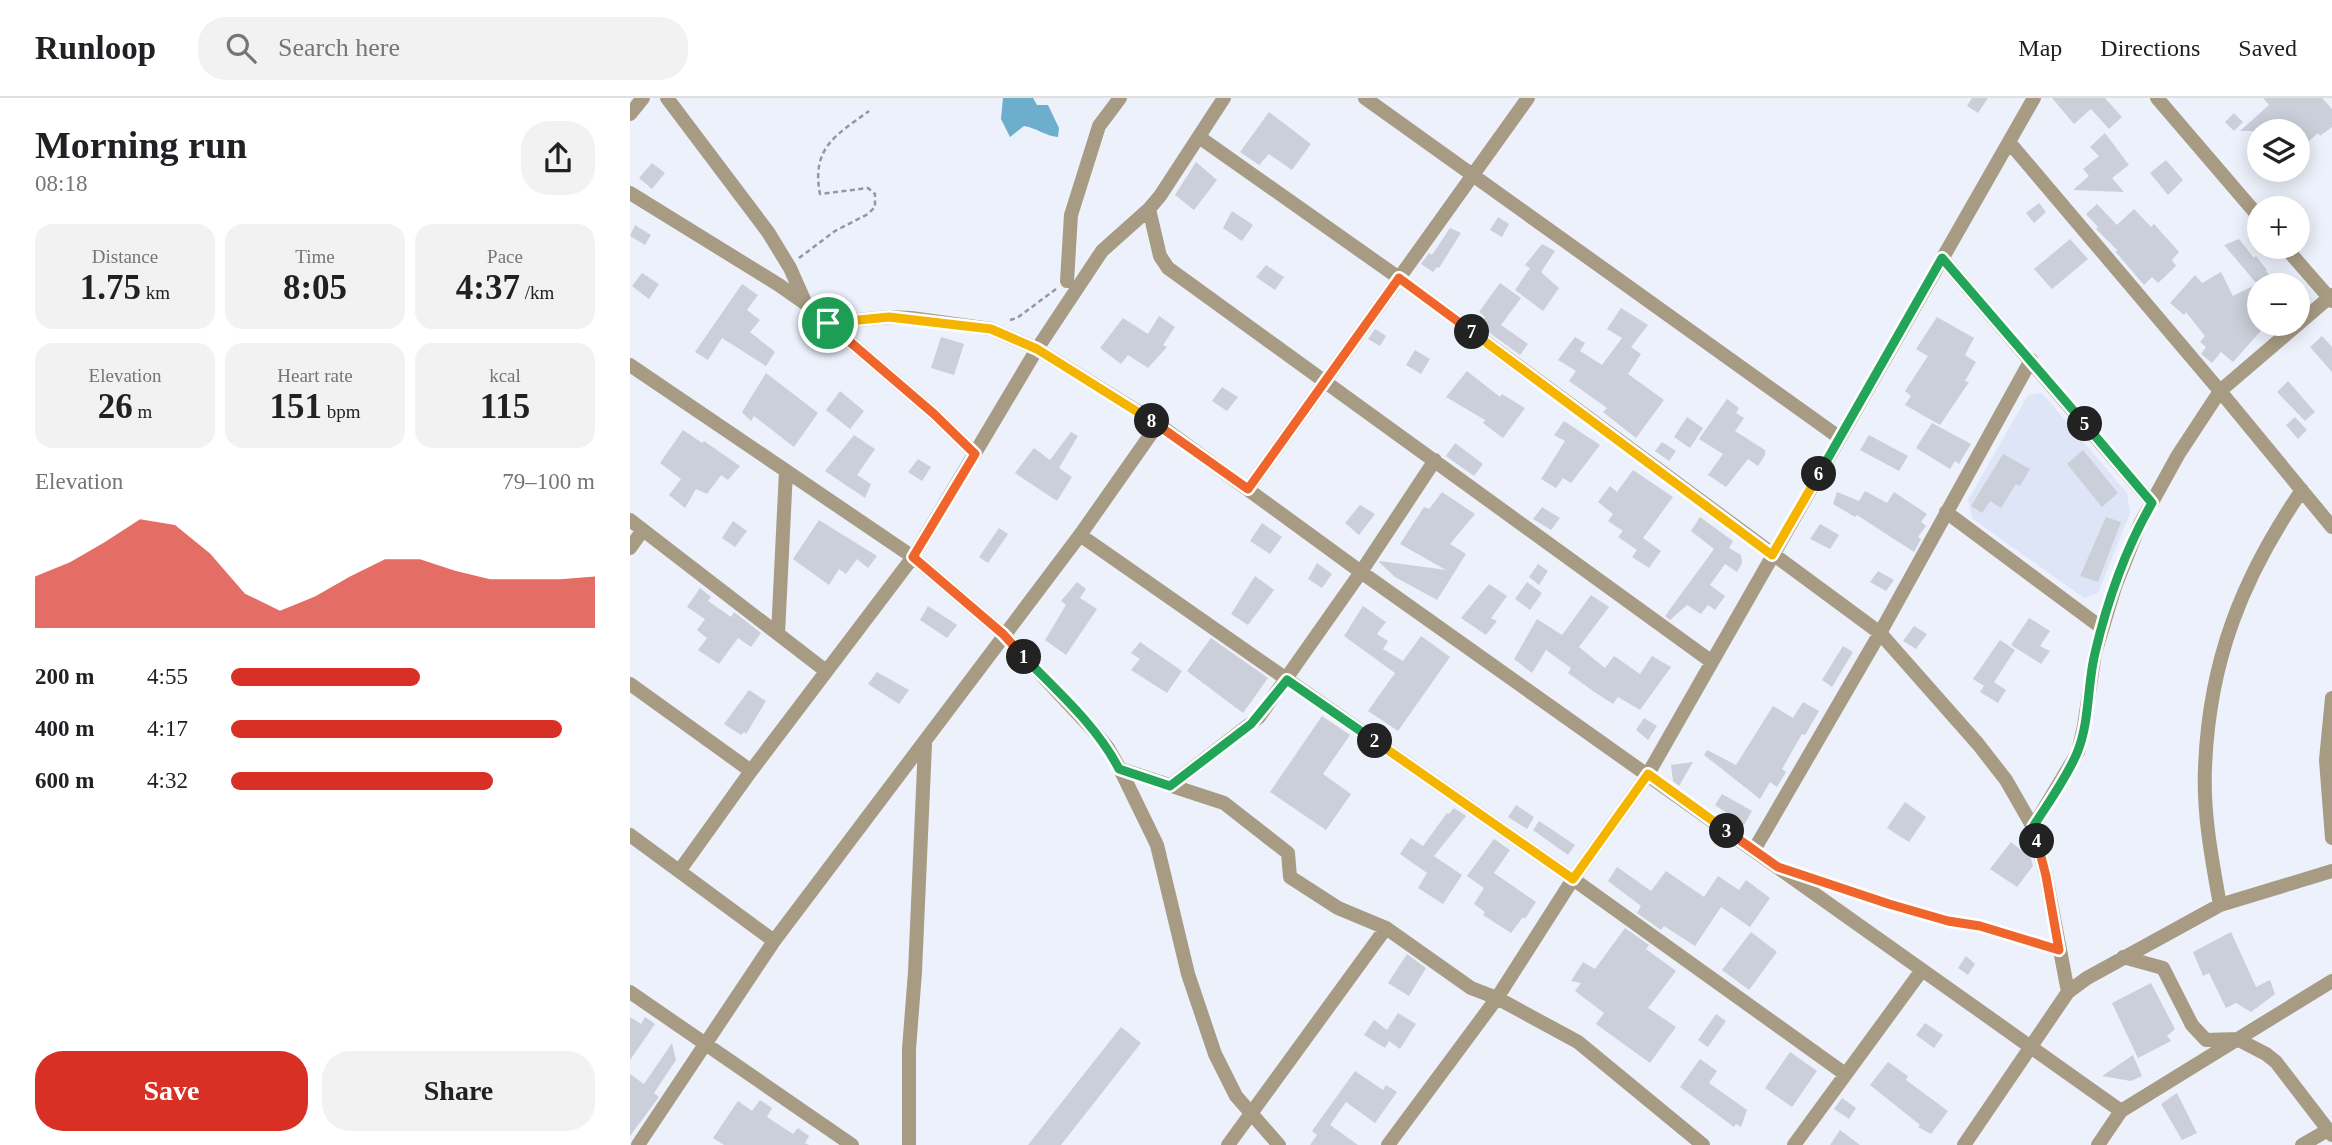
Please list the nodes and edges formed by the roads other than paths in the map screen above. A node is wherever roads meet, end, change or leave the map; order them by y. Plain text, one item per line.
1 (643, 98) edge
2 (667, 98) edge
3 (1120, 98) edge
4 (1224, 98) edge
5 (1528, 98) edge
6 (2034, 98) edge
7 (2157, 98) edge
8 (1370, 99) edge
9 (630, 114) edge
10 (1199, 137) junction
11 (2009, 142) junction
12 (1473, 175) junction
13 (630, 193) edge
14 (2247, 203) edge
15 (1149, 209) junction
16 (1942, 258) junction
17 (2296, 259) edge
18 (1399, 278) junction
19 (1067, 281) road end
20 (2331, 298) edge
21 (806, 304) junction
22 (828, 323) junction
23 (1037, 349) junction
24 (2031, 360) junction
25 (630, 365) edge
26 (1325, 381) junction
27 (2220, 391) junction
28 (1158, 424) junction
29 (1840, 438) junction
30 (975, 454) junction
31 (1435, 460) junction
32 (786, 471) junction
33 (1248, 489) junction
34 (2302, 490) junction
35 (2152, 503) junction
36 (1946, 512) junction
37 (630, 520) edge
38 (2332, 527) edge
39 (643, 530) junction
40 (1080, 535) junction
41 (630, 548) edge
42 (1772, 555) junction
43 (913, 557) junction
44 (1361, 572) junction
45 (2102, 628) junction
46 (1880, 633) junction
47 (778, 634) junction
48 (1003, 634) junction
49 (1712, 662) junction
50 (826, 671) junction
51 (1287, 680) junction
52 (630, 684) edge
53 (2332, 698) edge
54 (925, 744) junction
55 (1119, 769) junction
56 (751, 771) junction
57 (1648, 774) junction
58 (1170, 786) junction
59 (2033, 827) junction
60 (630, 835) edge
61 (2332, 838) edge
62 (1754, 850) junction
63 (680, 870) junction
64 (2332, 871) edge
65 (1573, 879) junction
66 (2220, 905) junction
67 (1386, 928) junction
68 (774, 941) junction
69 (2123, 957) junction
70 (1922, 970) junction
71 (2332, 981) edge
72 (630, 992) edge
73 (2068, 992) junction
74 (1497, 998) junction
75 (2237, 1039) junction
76 (705, 1044) junction
77 (2030, 1046) junction
78 (1845, 1074) junction
79 (2121, 1111) junction
80 (1251, 1113) junction
81 (2330, 1132) edge
82 (638, 1145) edge
83 (852, 1145) edge
84 (909, 1145) edge
85 (1228, 1145) edge
86 (1279, 1145) edge
87 (1388, 1145) edge
88 (1703, 1145) edge
89 (1794, 1145) edge
90 (1964, 1145) edge
91 (2098, 1145) edge
92 (2302, 1145) edge

1 - 9 street
2 - 21 street
3 - 19 street
4 - 10 street
5 - 12 street
6 - 11 street
7 - 14 street
8 - 12 street
10 - 15 street
10 - 18 street
11 - 16 street
11 - 27 street
12 - 18 street
12 - 29 street
13 - 21 street
15 - 23 street
15 - 26 street
16 - 24 street
16 - 29 street
17 - 20 street
18 - 26 street
18 - 42 street
20 - 27 street
21 - 22 street
22 - 23 street
22 - 30 street
23 - 28 street
23 - 30 street
24 - 35 street
24 - 36 street
25 - 32 street
26 - 31 street
26 - 33 street
27 - 34 street
27 - 35 street
28 - 33 street
28 - 40 street
29 - 42 street
30 - 43 street
31 - 44 street
31 - 49 street
32 - 43 street
32 - 47 street
33 - 44 street
34 - 38 street
34 - 66 street
35 - 45 street
36 - 45 street
36 - 46 street
37 - 39 street
39 - 41 street
39 - 47 street
40 - 48 street
40 - 51 street
42 - 46 street
42 - 49 street
43 - 48 street
43 - 50 street
44 - 51 street
44 - 57 street
45 - 59 street
46 - 59 street
46 - 62 street
47 - 50 street
48 - 54 street
48 - 55 street
49 - 57 street
50 - 56 street
51 - 58 street
51 - 65 street
52 - 56 street
53 - 61 street
54 - 68 street
54 - 84 street
55 - 58 street
55 - 80 street
56 - 63 street
57 - 62 street
57 - 65 street
58 - 67 street
59 - 73 street
60 - 63 street
62 - 70 street
63 - 68 street
64 - 66 street
65 - 74 street
65 - 78 street
66 - 69 street
67 - 74 street
67 - 80 street
68 - 76 street
69 - 73 street
69 - 75 street
70 - 77 street
70 - 78 street
71 - 75 street
72 - 76 street
73 - 77 street
74 - 87 street
74 - 88 street
75 - 79 street
75 - 81 street
76 - 82 street
76 - 83 street
77 - 79 street
77 - 90 street
78 - 89 street
79 - 91 street
80 - 85 street
80 - 86 street
81 - 92 street

